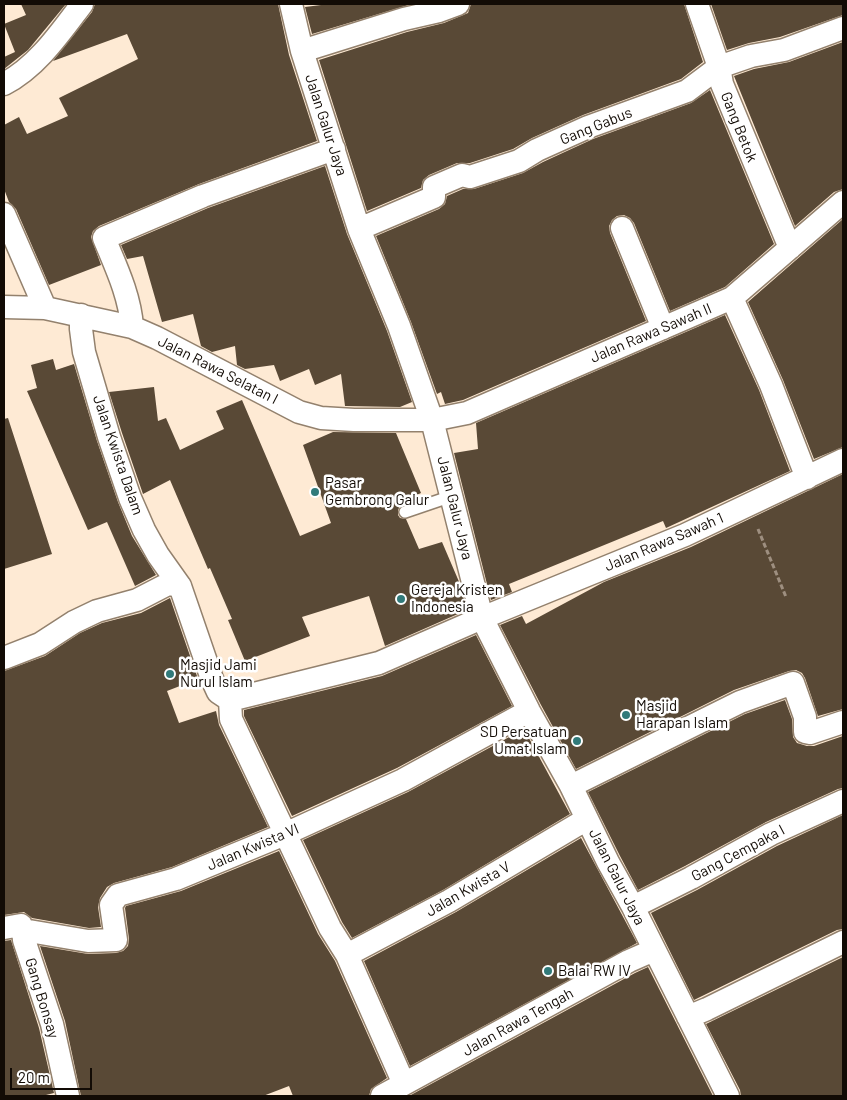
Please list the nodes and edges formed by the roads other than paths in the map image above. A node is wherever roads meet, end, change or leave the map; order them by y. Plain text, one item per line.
1 (82, 4) edge
2 (291, 4) edge
3 (458, 4) edge
4 (697, 4) edge
5 (843, 28) edge
6 (302, 51) junction
7 (719, 67) junction
8 (4, 84) edge
9 (334, 149) junction
10 (843, 202) edge
11 (4, 214) edge
12 (622, 228) dead end
13 (359, 229) junction
14 (790, 248) junction
15 (732, 298) junction
16 (4, 307) edge
17 (45, 308) junction
18 (81, 315) junction
19 (132, 327) junction
20 (663, 328) junction
21 (432, 420) junction
22 (843, 460) edge
23 (807, 478) junction
24 (452, 496) junction
25 (405, 512) dead end
26 (180, 586) junction
27 (482, 618) junction
28 (4, 658) edge
29 (230, 700) junction
30 (529, 711) junction
31 (843, 722) edge
32 (571, 786) junction
33 (843, 801) edge
34 (587, 819) junction
35 (285, 834) junction
36 (633, 907) junction
37 (11, 923) edge
38 (843, 942) edge
39 (654, 950) junction
40 (347, 955) junction
41 (688, 1017) junction
42 (404, 1084) junction
43 (68, 1096) edge
44 (382, 1096) edge
45 (728, 1096) edge

1 - 8 street
2 - 6 street, Jalan Galur Jaya
3 - 6 street
4 - 7 street, Gang Betok
5 - 7 street, Gang Gabus
6 - 9 street, Jalan Galur Jaya
7 - 13 street, Gang Gabus
7 - 14 street, Gang Betok
9 - 13 street, Jalan Galur Jaya
9 - 19 street
10 - 14 street, Jalan Rawa Sawah II
11 - 17 street
12 - 20 street
13 - 21 street, Jalan Galur Jaya
14 - 15 street, Jalan Rawa Sawah II
15 - 20 street, Jalan Rawa Sawah II
15 - 23 street
16 - 17 street, Jalan Rawa Selatan I
17 - 18 street, Jalan Rawa Selatan I
18 - 19 street, Jalan Rawa Selatan I
18 - 26 street, Jalan Kwista Dalam
19 - 21 street, Jalan Rawa Selatan I
20 - 21 street, Jalan Rawa Sawah II
21 - 24 street, Jalan Galur Jaya
22 - 23 street, Jalan Rawa Sawah 1
23 - 27 street, Jalan Rawa Sawah 1
24 - 25 lane
24 - 27 street, Jalan Galur Jaya
26 - 28 street
26 - 29 street, Jalan Kwista Dalam
27 - 29 street
27 - 30 street, Jalan Galur Jaya
29 - 35 street
30 - 32 street, Jalan Galur Jaya
30 - 35 street, Jalan Kwista VI
31 - 32 street
32 - 34 street, Jalan Galur Jaya
33 - 36 street, Gang Cempaka I
34 - 36 street, Jalan Galur Jaya
34 - 40 street, Jalan Kwista V
35 - 37 street, Jalan Kwista VI
35 - 40 street
36 - 39 street, Jalan Galur Jaya
37 - 43 street, Gang Bonsay
38 - 41 street
39 - 41 street, Jalan Galur Jaya
39 - 42 street, Jalan Rawa Tengah
40 - 42 street
41 - 45 street, Jalan Galur Jaya
42 - 44 street, Jalan Rawa Tengah

